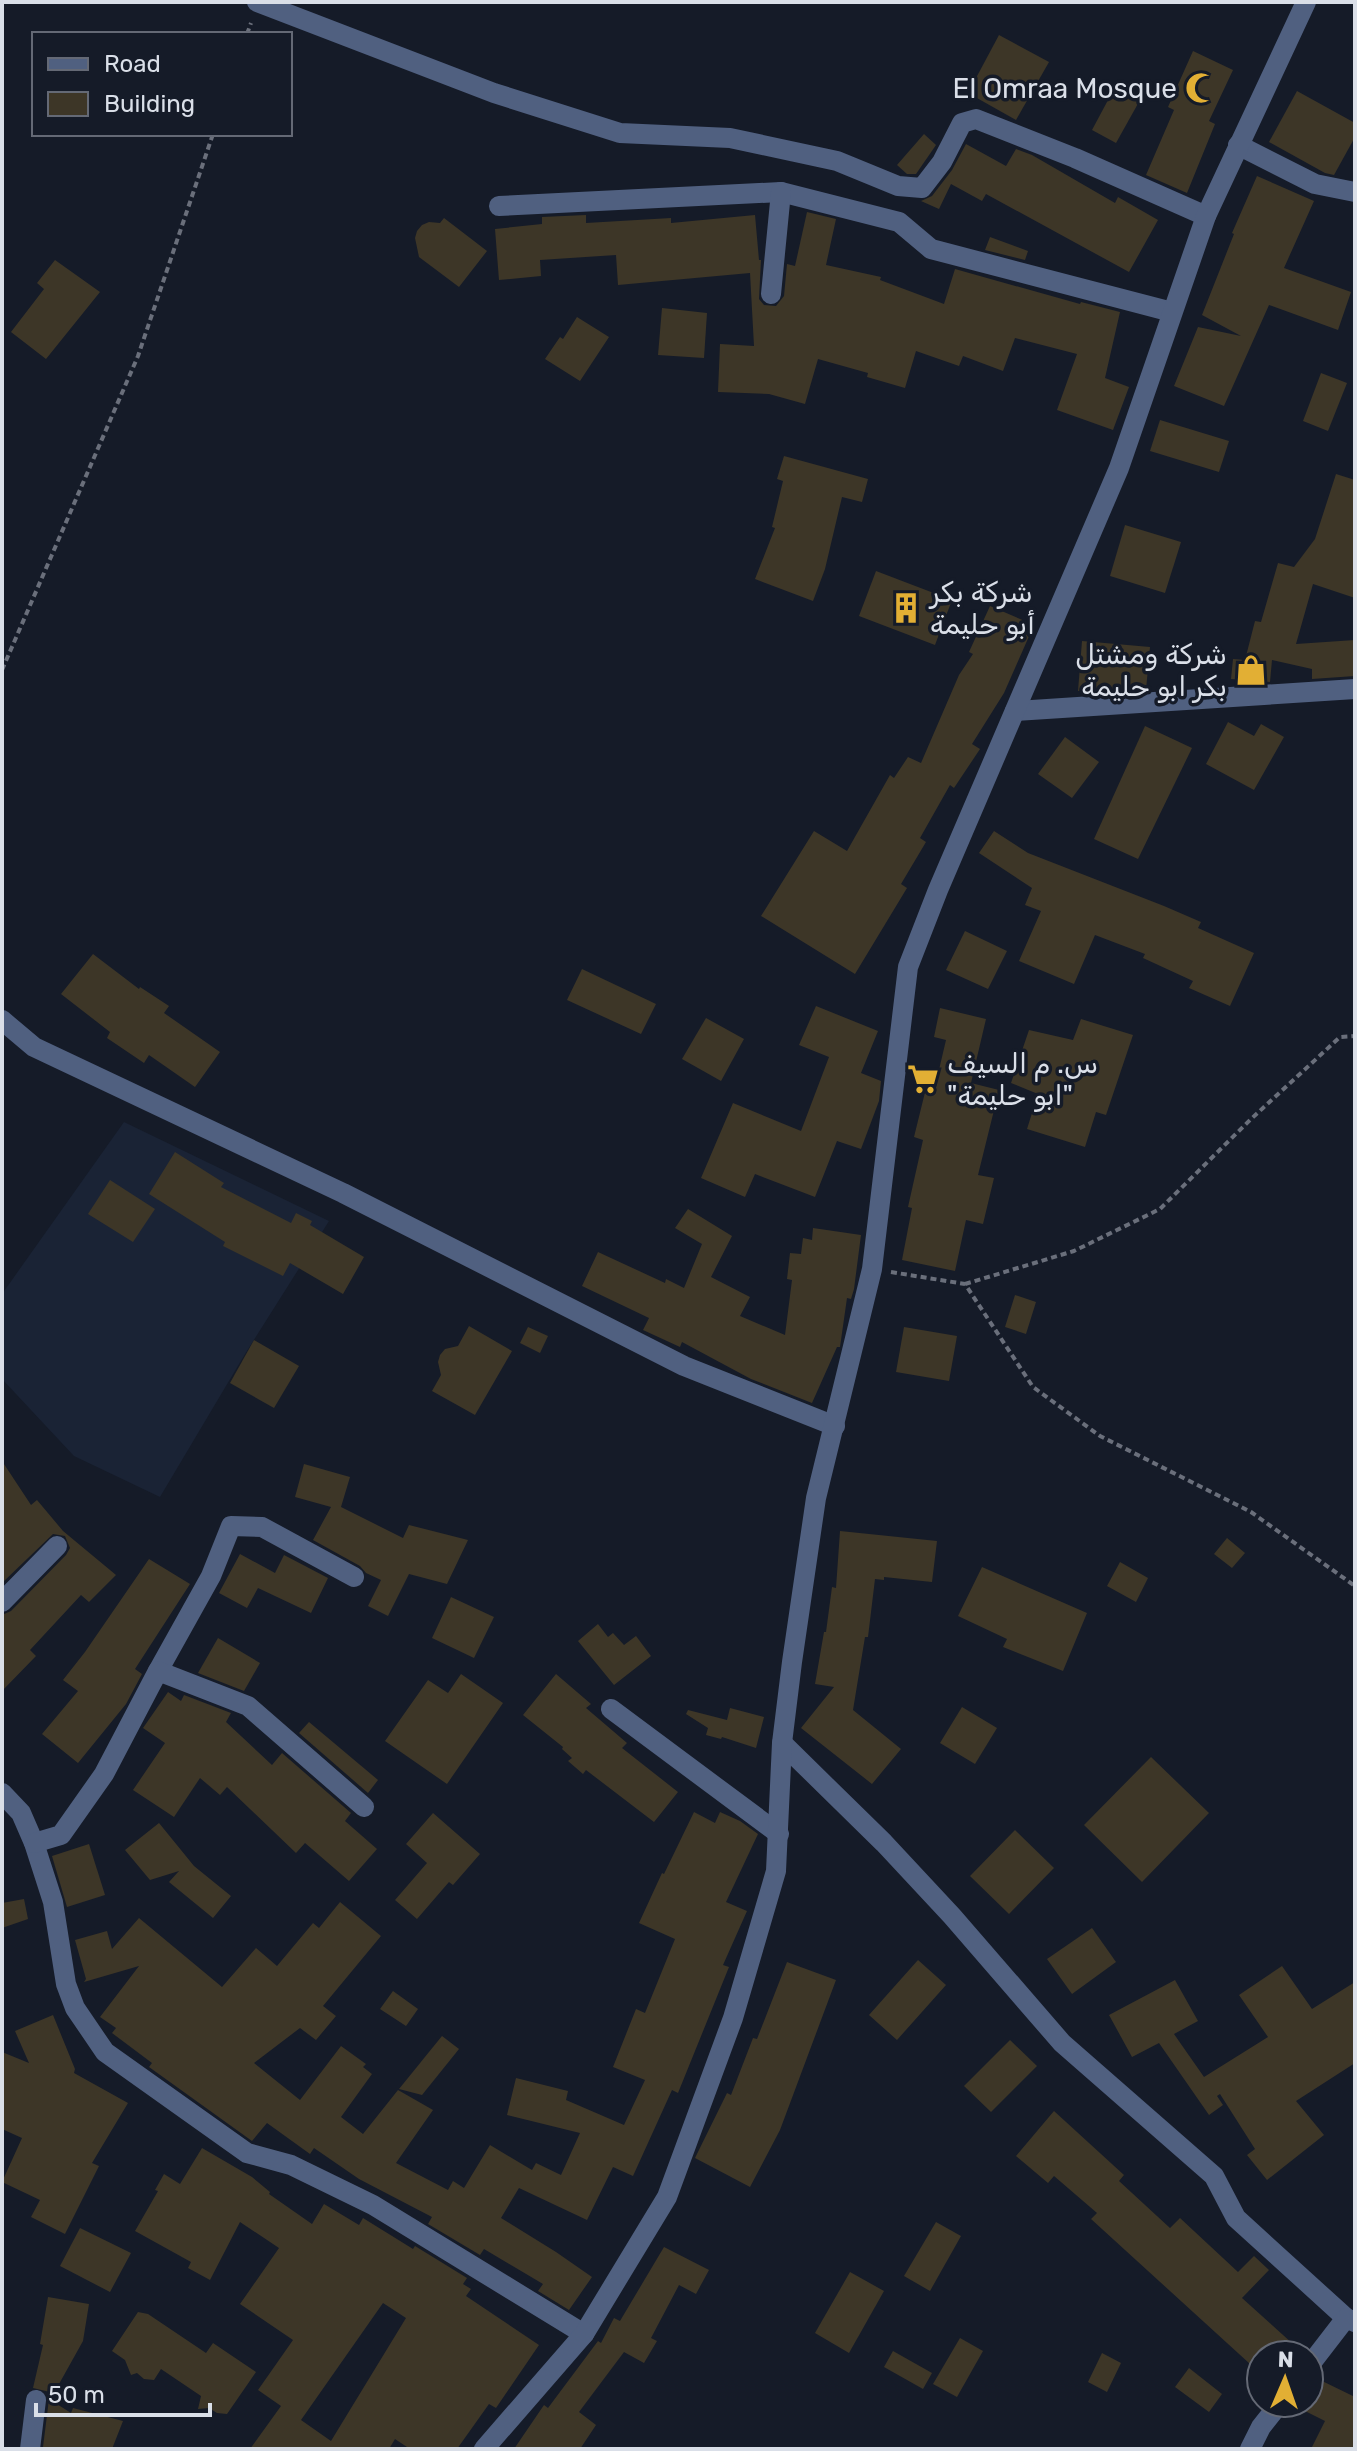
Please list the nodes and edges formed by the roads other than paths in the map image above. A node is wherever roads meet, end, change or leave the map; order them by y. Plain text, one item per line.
1 (257, 2) edge
2 (1306, 2) edge
3 (1238, 145) junction
4 (781, 192) junction
5 (1355, 192) edge
6 (499, 206) dead end
7 (1206, 216) junction
8 (771, 294) dead end
9 (1172, 312) junction
10 (1355, 689) edge
11 (1015, 711) junction
12 (2, 1020) edge
13 (835, 1426) junction
14 (57, 1546) dead end
15 (354, 1577) dead end
16 (2, 1602) edge
17 (158, 1671) junction
18 (611, 1709) dead end
19 (782, 1743) junction
20 (2, 1793) edge
21 (364, 1807) dead end
22 (779, 1834) junction
23 (34, 1843) junction
24 (1351, 2320) edge
25 (584, 2334) junction
26 (1325, 2348) edge
27 (36, 2400) dead end
28 (1267, 2419) edge
29 (30, 2449) edge
30 (484, 2449) edge
31 (1250, 2449) edge

1 - 7 street
2 - 3 street
3 - 5 street
3 - 7 street
4 - 6 street
4 - 8 street
4 - 9 street
7 - 9 street
9 - 11 street
10 - 11 street
11 - 13 street
12 - 13 street
13 - 19 street
14 - 16 street
15 - 17 street
17 - 21 street
17 - 23 street
18 - 22 street
19 - 22 street
19 - 24 street
20 - 23 street
22 - 25 street
23 - 25 street
24 - 26 street
25 - 30 street
27 - 29 street
28 - 31 street

